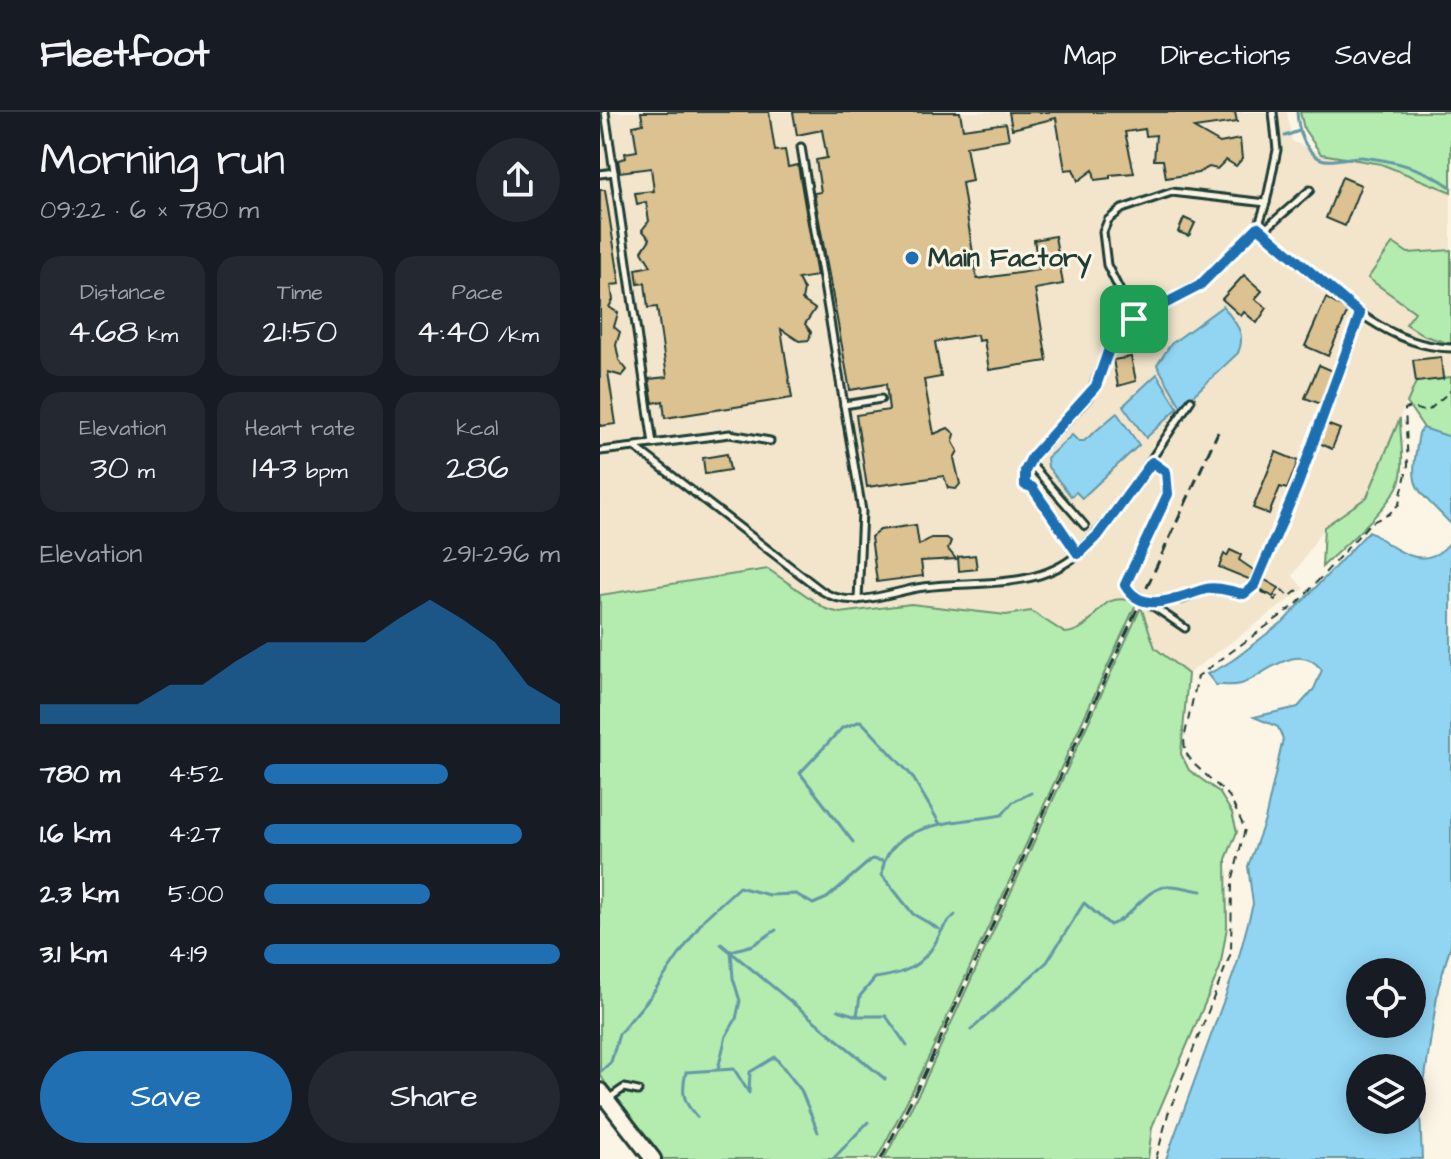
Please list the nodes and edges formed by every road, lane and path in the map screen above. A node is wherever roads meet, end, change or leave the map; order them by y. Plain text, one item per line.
1 (605, 112) edge
2 (1273, 112) edge
3 (801, 147) dead end
4 (614, 172) junction
5 (600, 174) edge
6 (1310, 190) dead end
7 (1266, 203) junction
8 (1260, 229) junction
9 (1360, 314) junction
10 (1134, 319) junction
11 (1451, 348) edge
12 (1451, 390) edge
13 (881, 399) dead end
14 (1191, 400) dead end
15 (844, 405) junction
16 (770, 441) dead end
17 (653, 444) junction
18 (635, 447) junction
19 (600, 451) edge
20 (1029, 462) junction
21 (1152, 462) junction
22 (1085, 526) dead end
23 (1078, 554) junction
24 (1254, 587) junction
25 (1302, 587) dead end
26 (858, 600) junction
27 (1148, 602) junction
28 (1185, 628) dead end
29 (638, 1091) dead end
30 (603, 1095) edge
31 (653, 1159) edge
32 (1156, 1159) edge

1 - 4 lane
2 - 7 lane
3 - 15 lane
4 - 5 lane
4 - 17 lane
6 - 8 lane
7 - 8 lane
7 - 10 lane
8 - 9 lane
8 - 10 lane
9 - 11 lane
9 - 24 lane
10 - 20 lane
12 - 32 path
13 - 15 lane
14 - 21 lane
15 - 26 lane
16 - 17 lane
17 - 18 lane
18 - 19 lane
18 - 26 lane
20 - 22 lane
20 - 23 lane
21 - 23 lane
21 - 27 lane
23 - 26 lane
24 - 25 path
24 - 27 lane
27 - 28 lane
29 - 30 lane
30 - 31 main road

